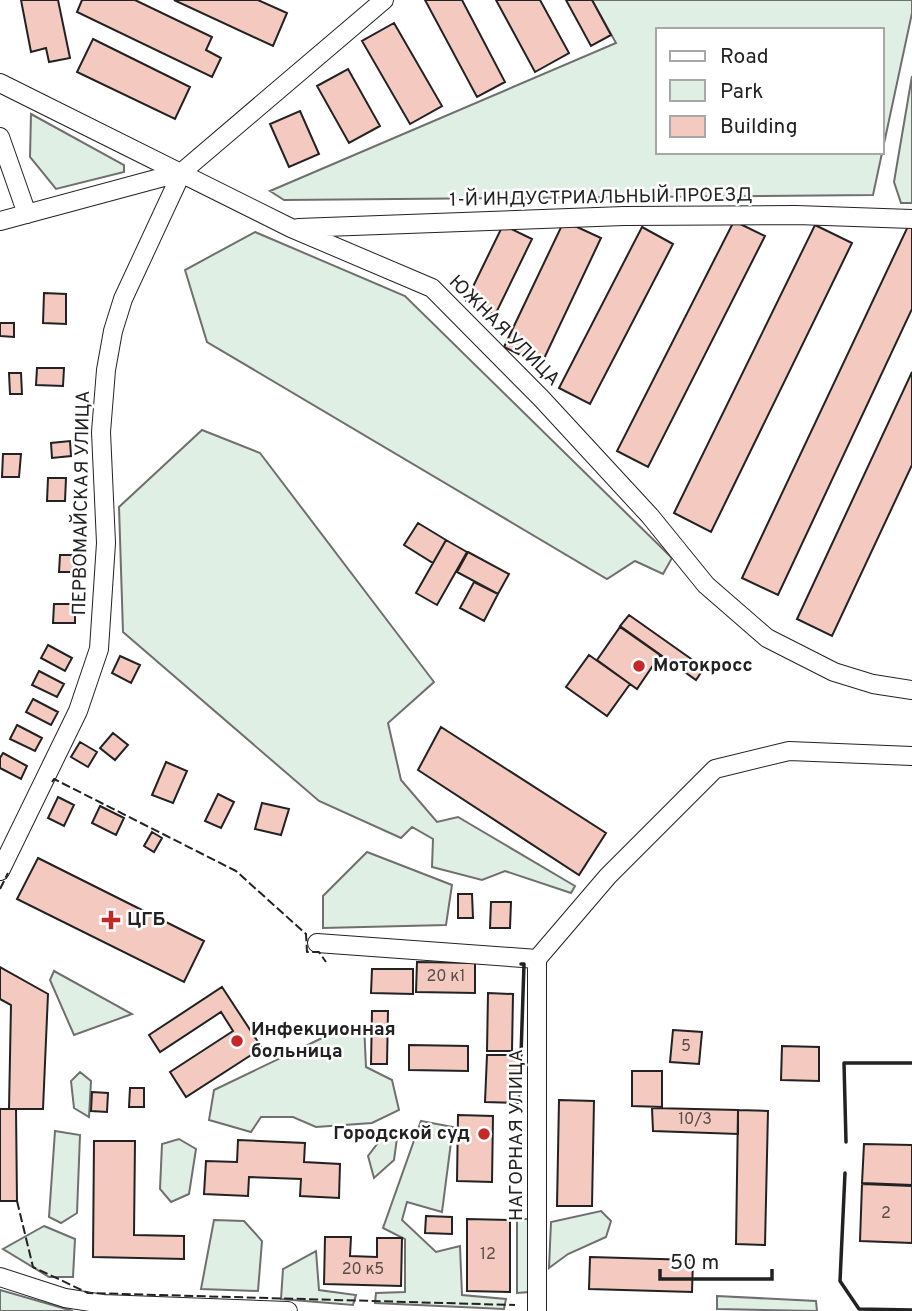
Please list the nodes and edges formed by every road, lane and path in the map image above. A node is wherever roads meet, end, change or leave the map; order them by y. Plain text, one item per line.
1 (384, 0) edge
2 (0, 83) edge
3 (0, 137) edge
4 (182, 172) junction
5 (27, 214) junction
6 (912, 219) edge
7 (0, 221) edge
8 (291, 228) junction
9 (912, 690) edge
10 (912, 756) edge
11 (0, 871) edge
12 (317, 943) dead end
13 (537, 959) junction
14 (0, 1277) edge
15 (222, 1310) edge
16 (288, 1311) edge
17 (537, 1311) edge

1 - 4 street
2 - 4 street, ЮЖНАЯ УЛИЦА
3 - 5 street
4 - 5 street
4 - 8 street, ЮЖНАЯ УЛИЦА
4 - 11 street, ПЕРВОМАЙСКАЯ УЛИЦА
5 - 7 street
6 - 8 street, 1-Й ИНДУСТРИАЛЬНЫЙ ПРОЕЗД
8 - 9 street, ЮЖНАЯ УЛИЦА
10 - 13 street
12 - 13 street
13 - 17 street, НАГОРНАЯ УЛИЦА
14 - 15 street
15 - 16 street

